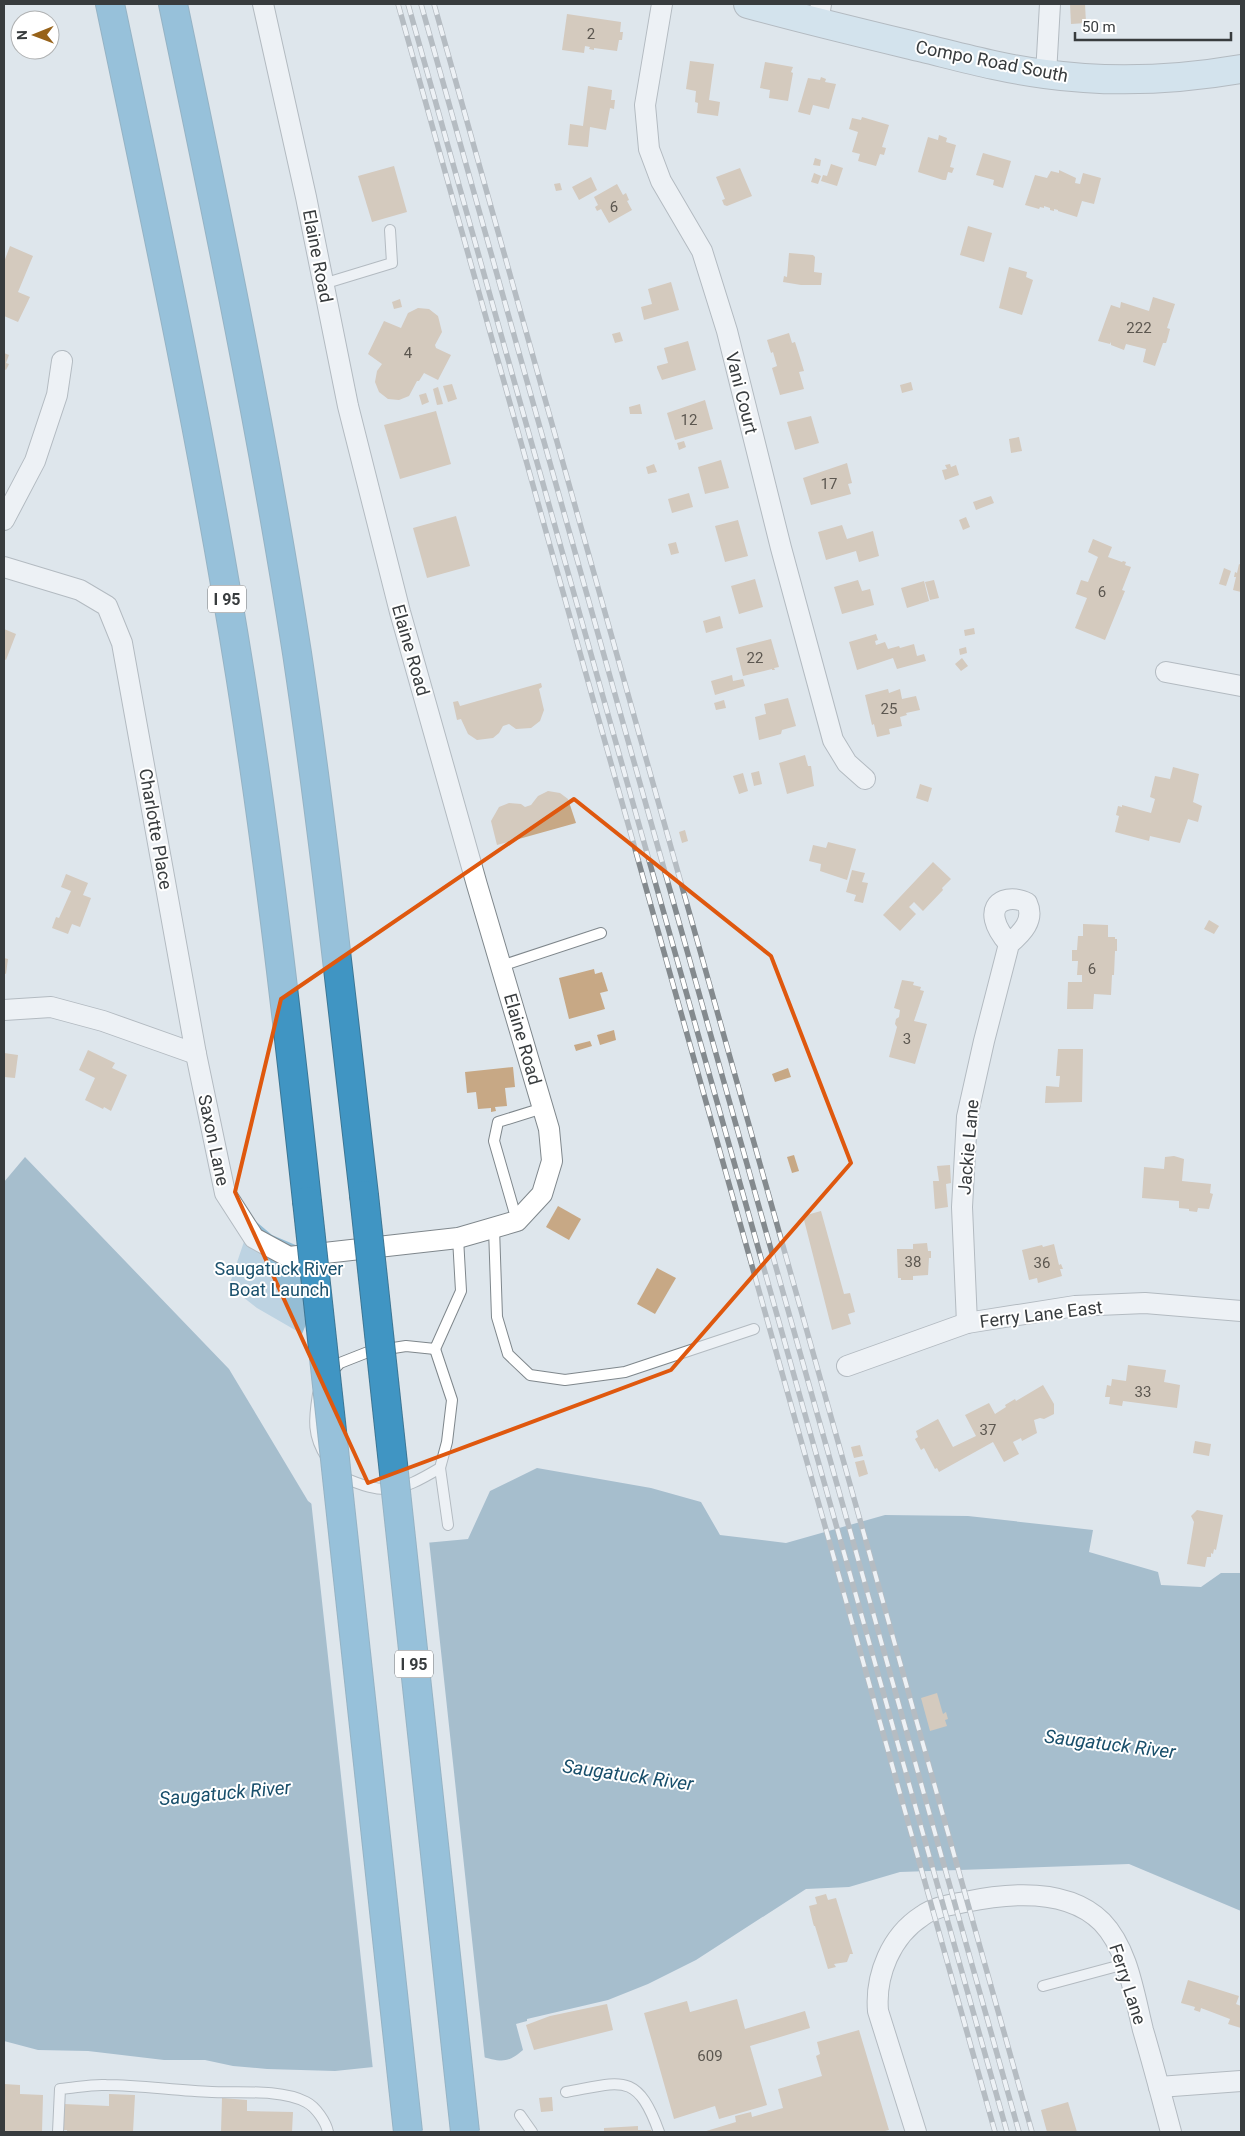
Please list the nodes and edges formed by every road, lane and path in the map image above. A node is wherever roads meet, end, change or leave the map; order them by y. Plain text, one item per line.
1 (110, 4) edge
2 (173, 4) edge
3 (263, 4) edge
4 (662, 4) edge
5 (748, 4) edge
6 (1050, 4) edge
7 (819, 13) edge
8 (1241, 69) edge
9 (1046, 74) junction
10 (390, 230) dead end
11 (324, 284) junction
12 (62, 360) dead end
13 (4, 520) edge
14 (4, 567) edge
15 (1166, 672) dead end
16 (1241, 686) edge
17 (865, 778) dead end
18 (601, 934) dead end
19 (1009, 944) dead end
20 (501, 966) junction
21 (4, 1010) edge
22 (196, 1054) junction
23 (543, 1108) junction
24 (517, 1221) junction
25 (494, 1228) junction
26 (458, 1238) junction
27 (1241, 1311) edge
28 (967, 1323) junction
29 (754, 1329) dead end
30 (434, 1349) junction
31 (847, 1366) dead end
32 (440, 1468) junction
33 (448, 1525) dead end
34 (1125, 1964) junction
35 (1043, 1986) dead end
36 (1241, 2081) edge
37 (1159, 2087) junction
38 (566, 2092) dead end
39 (520, 2115) dead end
40 (58, 2132) edge
41 (328, 2132) edge
42 (408, 2132) edge
43 (465, 2132) edge
44 (532, 2132) edge
45 (659, 2132) edge
46 (916, 2132) edge
47 (1171, 2132) edge

1 - 42 highway, I 95, bridge
2 - 43 highway, I 95, bridge
3 - 11 street, Elaine Road
4 - 17 street, Vani Court
5 - 7 street, Compo Road South
6 - 9 street
7 - 9 street, Compo Road South
8 - 9 street, Compo Road South
10 - 11 lane
11 - 20 street, Elaine Road
12 - 13 street
14 - 22 street, Charlotte Place
15 - 16 street
18 - 20 lane
19 - 28 street, Jackie Lane
20 - 23 street, Elaine Road
21 - 22 street
22 - 26 street, Saxon Lane
23 - 24 street, Elaine Road
23 - 24 lane
24 - 25 street
25 - 26 street
25 - 29 lane
26 - 30 lane
27 - 28 street, Ferry Lane East
28 - 31 street, Ferry Lane East
30 - 32 lane
30 - 32 lane
32 - 33 lane
34 - 35 lane
34 - 37 street, Ferry Lane
34 - 46 street, Ferry Lane
36 - 37 street
37 - 47 street, Ferry Lane
38 - 45 lane
39 - 44 lane
40 - 41 lane

